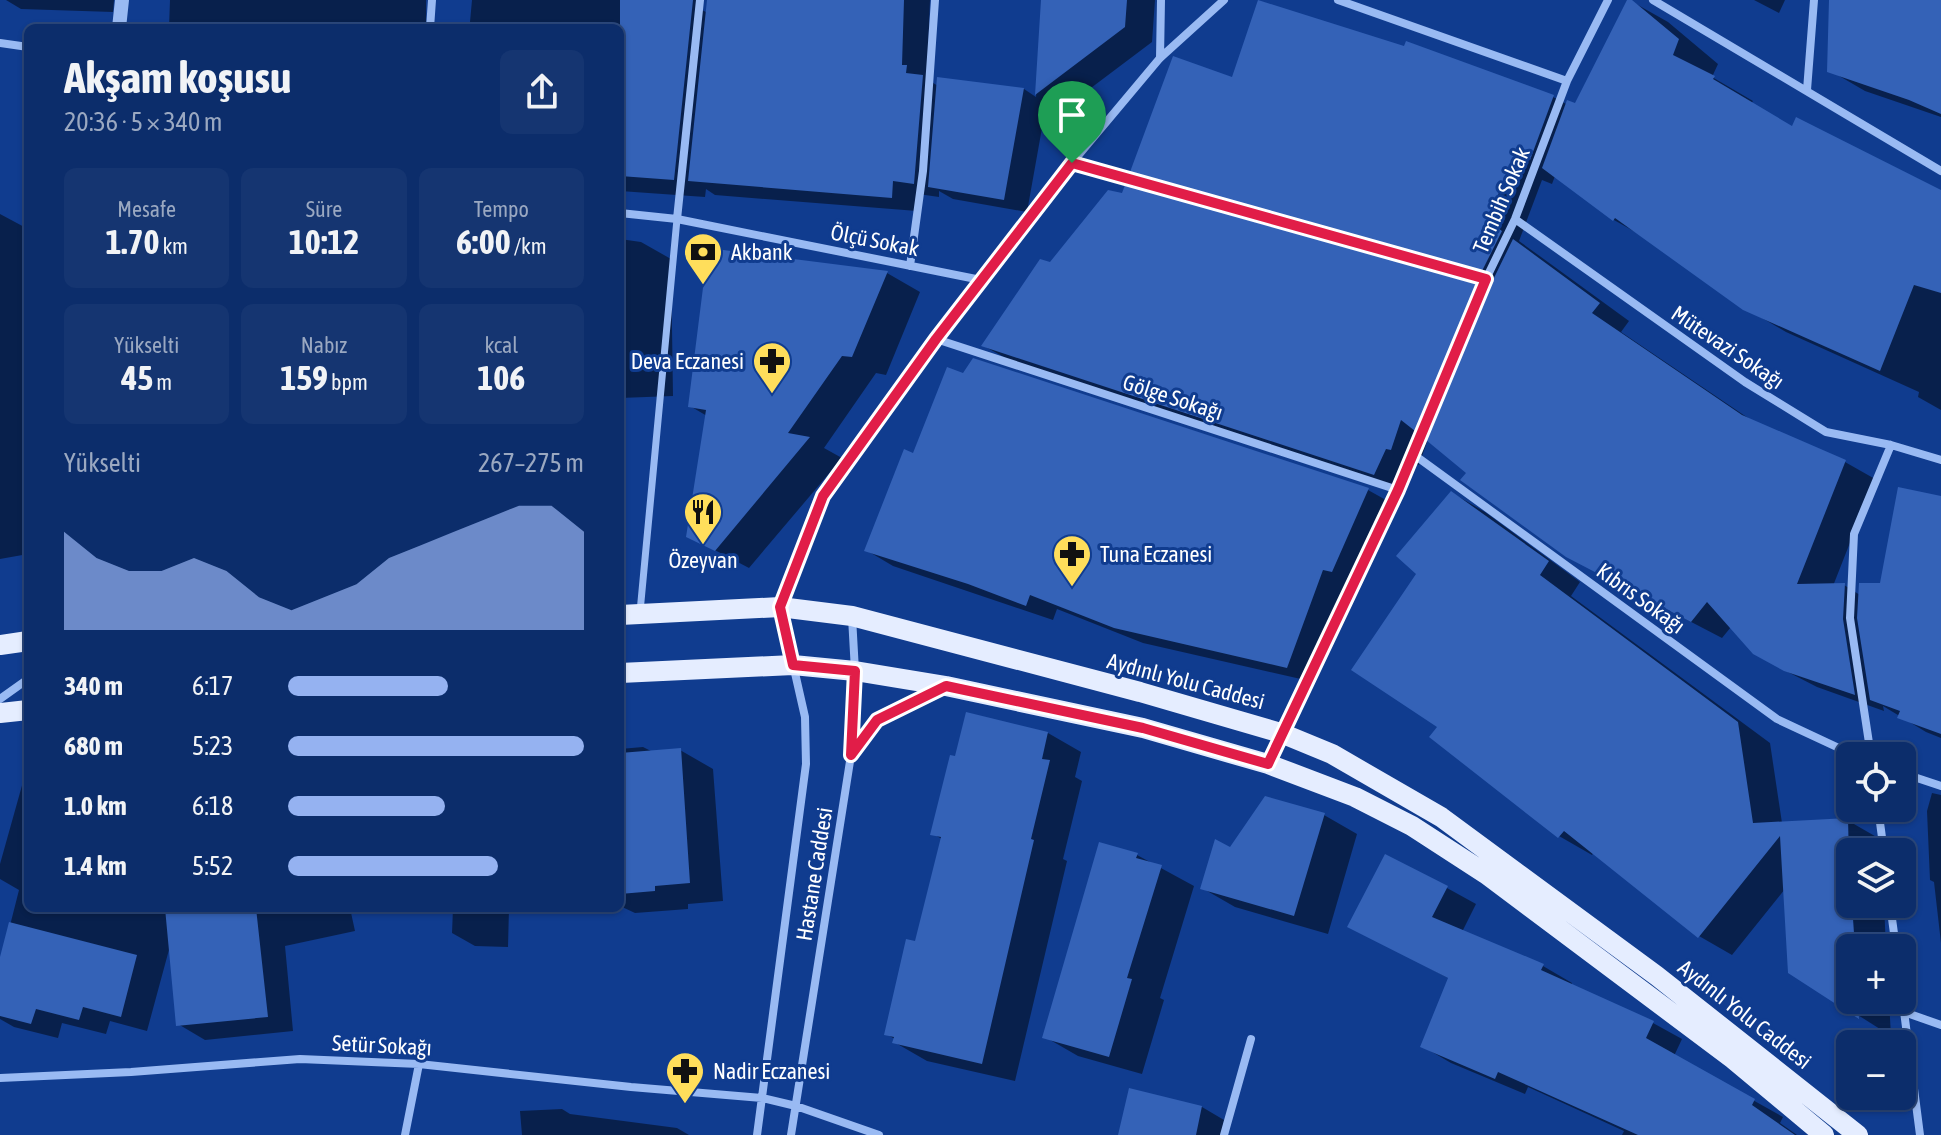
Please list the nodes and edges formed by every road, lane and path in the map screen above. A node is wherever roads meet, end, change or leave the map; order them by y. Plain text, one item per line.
1 (122, 0) edge
2 (432, 0) edge
3 (700, 0) edge
4 (935, 0) edge
5 (1161, 0) edge
6 (1224, 0) edge
7 (1338, 0) edge
8 (1608, 0) edge
9 (1653, 0) edge
10 (1814, 0) edge
11 (119, 24) edge
12 (430, 24) edge
13 (0, 43) edge
14 (24, 46) edge
15 (1160, 58) junction
16 (1567, 81) junction
17 (1807, 90) junction
18 (1072, 163) junction
19 (1941, 171) edge
20 (624, 213) edge
21 (677, 219) junction
22 (1515, 219) junction
23 (910, 266) junction
24 (1486, 279) junction
25 (981, 280) junction
26 (936, 339) junction
27 (1891, 445) junction
28 (1413, 454) junction
29 (1941, 460) edge
30 (1398, 490) junction
31 (780, 607) junction
32 (630, 615) edge
33 (852, 616) junction
34 (24, 642) edge
35 (0, 645) edge
36 (793, 665) junction
37 (855, 671) junction
38 (624, 673) edge
39 (24, 682) edge
40 (946, 686) junction
41 (0, 699) edge
42 (24, 710) edge
43 (0, 713) edge
44 (1281, 733) junction
45 (1869, 742) edge
46 (1836, 747) edge
47 (851, 755) junction
48 (1268, 764) junction
49 (1916, 778) edge
50 (1941, 786) edge
51 (1904, 1014) edge
52 (1910, 1014) edge
53 (1941, 1025) edge
54 (1251, 1039) dead end
55 (419, 1064) junction
56 (0, 1078) edge
57 (762, 1098) junction
58 (796, 1106) junction
59 (405, 1135) edge
60 (757, 1135) edge
61 (791, 1135) edge
62 (879, 1135) edge
63 (1224, 1135) edge
64 (1824, 1135) edge
65 (1858, 1135) edge
66 (1920, 1135) edge

1 - 11 street
2 - 12 street
3 - 21 street
4 - 23 street
5 - 15 street
6 - 15 street
7 - 16 street
8 - 16 street, Tembih Sokak
9 - 17 street
10 - 17 street
13 - 14 street
15 - 18 street
16 - 22 street, Tembih Sokak
17 - 19 street
18 - 24 street
18 - 25 street
20 - 21 street, Ölçü Sokak
21 - 23 street, Ölçü Sokak
21 - 32 street
22 - 24 street, Tembih Sokak
22 - 27 street, Mütevazi Sokağı
23 - 25 street, Ölçü Sokak
24 - 28 street, Tembih Sokak
25 - 26 street
26 - 30 street, Gölge Sokağı
26 - 31 street
27 - 29 street, Mütevazi Sokağı
27 - 45 street
28 - 30 street, Tembih Sokak
28 - 46 street, Kıbrıs Sokağı
30 - 44 street, Tembih Sokak
31 - 32 main road, Aydınlı Yolu Caddesi
31 - 33 main road, Aydınlı Yolu Caddesi
31 - 36 street, Hastane Caddesi
33 - 37 street, Hastane Caddesi
33 - 44 main road, Aydınlı Yolu Caddesi
34 - 35 main road
36 - 37 main road, Aydınlı Yolu Caddesi
36 - 38 main road, Aydınlı Yolu Caddesi
36 - 57 street, Hastane Caddesi
37 - 40 main road, Aydınlı Yolu Caddesi
37 - 47 street, Hastane Caddesi
39 - 41 street
40 - 47 street
40 - 48 main road, Aydınlı Yolu Caddesi
42 - 43 main road
44 - 48 street, Tembih Sokak
44 - 65 main road, Aydınlı Yolu Caddesi
47 - 58 street, Hastane Caddesi
48 - 64 main road, Aydınlı Yolu Caddesi
49 - 50 street
51 - 66 street
52 - 53 street
54 - 63 street
55 - 56 street, Setür Sokağı
55 - 57 street, Setür Sokağı
55 - 59 street
57 - 58 street, Setür Sokağı
57 - 60 street, Hastane Caddesi
58 - 61 street, Hastane Caddesi
58 - 62 street, Setür Sokağı

